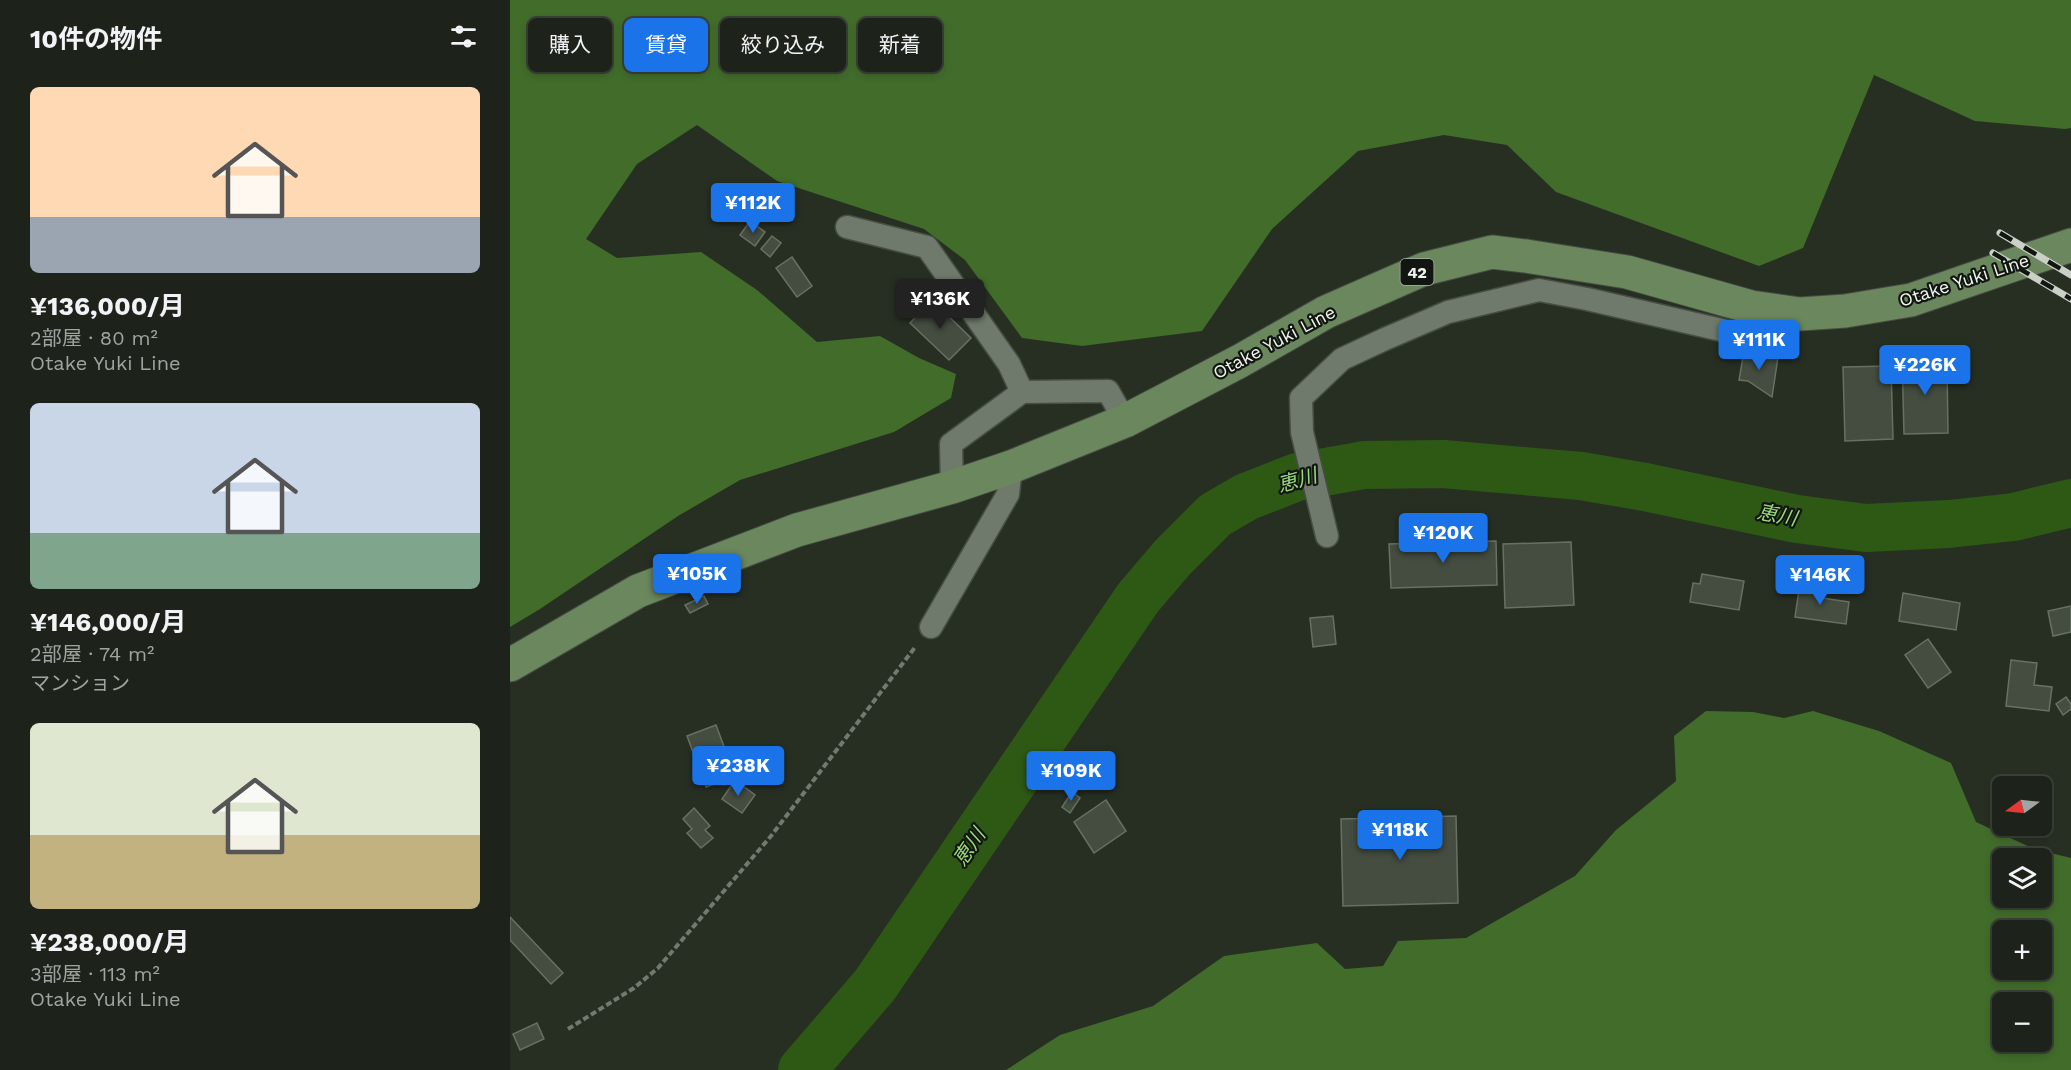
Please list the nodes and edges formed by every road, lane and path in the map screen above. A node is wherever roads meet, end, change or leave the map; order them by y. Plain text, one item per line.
1 (847, 227) dead end
2 (2071, 245) edge
3 (1800, 314) junction
4 (1022, 392) junction
5 (1125, 421) junction
6 (1011, 467) junction
7 (952, 487) junction
8 (1328, 536) dead end
9 (932, 627) joint
10 (510, 665) edge
11 (568, 1029) dead end

1 - 4 street
2 - 3 main road, Otake Yuki Line / 42
3 - 5 main road, Otake Yuki Line / 42
3 - 8 street
4 - 5 street
4 - 7 street
5 - 6 main road, Otake Yuki Line / 42
6 - 7 main road, Otake Yuki Line / 42
6 - 9 street
7 - 10 main road, Otake Yuki Line / 42
9 - 11 path

